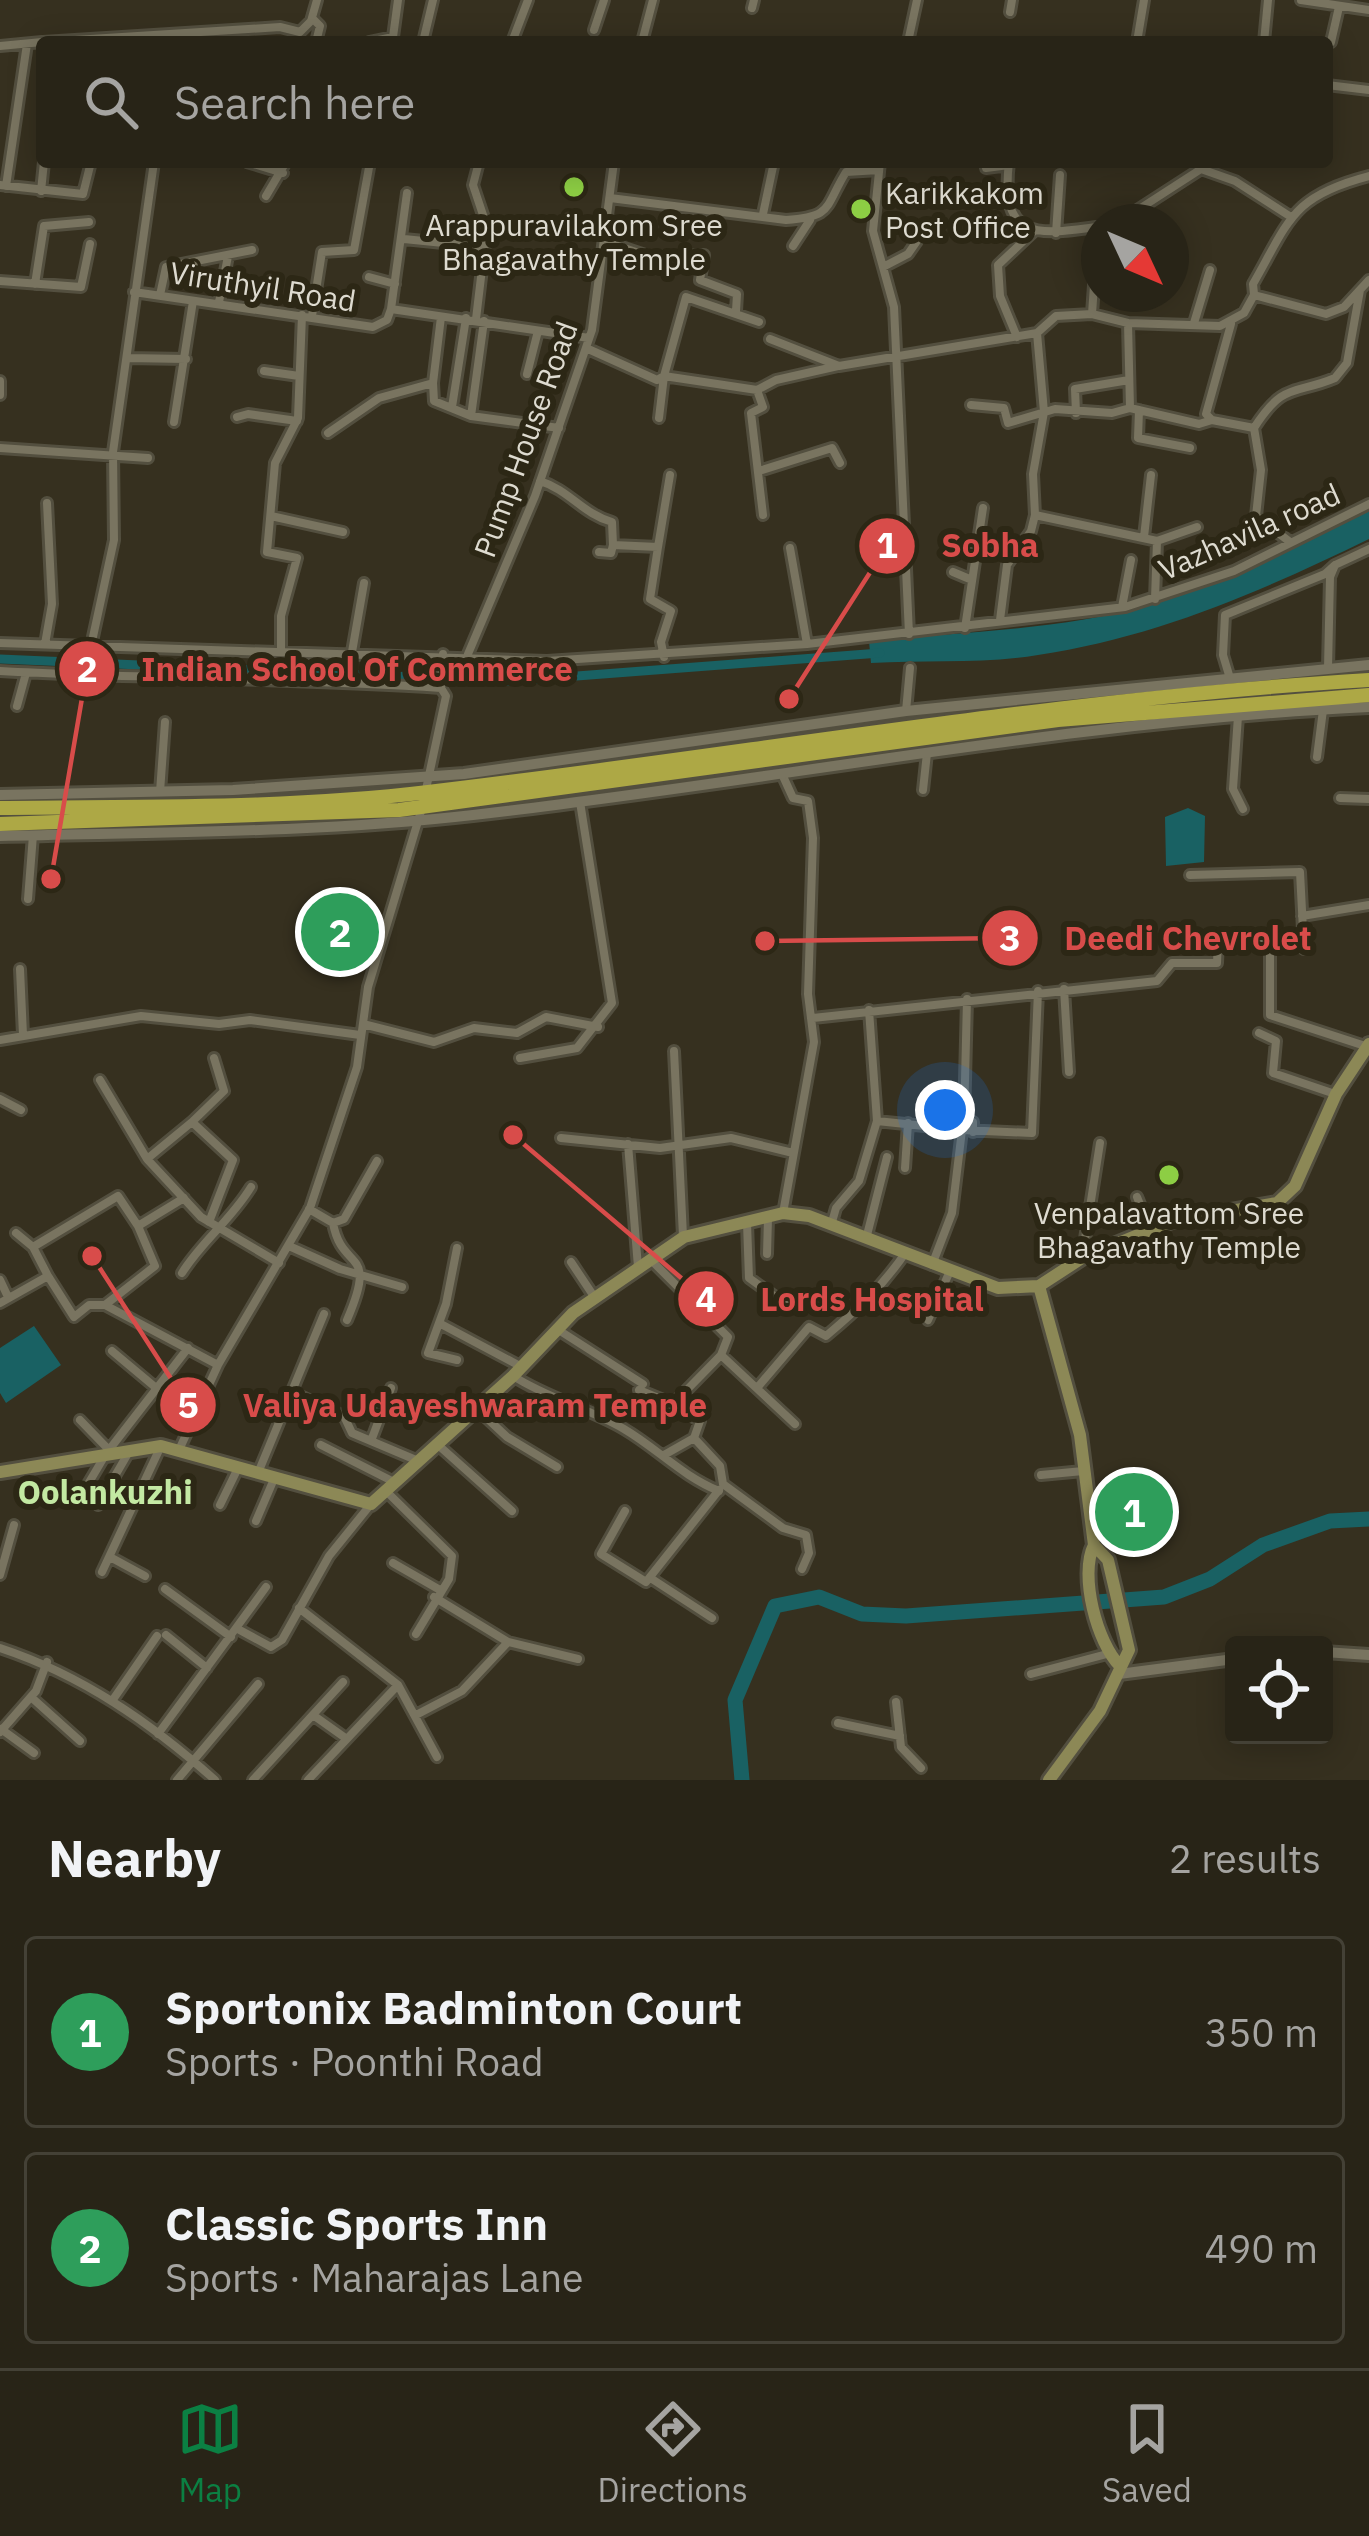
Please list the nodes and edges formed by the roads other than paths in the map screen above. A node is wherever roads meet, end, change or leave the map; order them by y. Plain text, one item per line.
1 (317, 0) edge
2 (398, 0) edge
3 (433, 0) edge
4 (528, 0) edge
5 (604, 0) edge
6 (653, 0) edge
7 (916, 0) edge
8 (1012, 0) edge
9 (1144, 0) edge
10 (1268, 0) edge
11 (1301, 0) edge
12 (1313, 0) edge
13 (1339, 7) junction
14 (1369, 10) edge
15 (1010, 12) dead end
16 (312, 18) junction
17 (594, 30) dead end
18 (201, 36) edge
19 (318, 36) edge
20 (393, 36) edge
21 (424, 36) edge
22 (514, 36) edge
23 (644, 36) edge
24 (909, 36) edge
25 (1138, 36) edge
26 (1265, 36) edge
27 (1332, 36) edge
28 (36, 43) edge
29 (27, 44) junction
30 (0, 46) edge
31 (1333, 86) edge
32 (1369, 90) edge
33 (43, 168) edge
34 (90, 168) edge
35 (153, 168) edge
36 (284, 168) edge
37 (369, 168) edge
38 (477, 168) edge
39 (613, 168) edge
40 (773, 168) edge
41 (869, 168) edge
42 (880, 168) edge
43 (1009, 168) edge
44 (1197, 168) edge
45 (1207, 168) edge
46 (1060, 176) dead end
47 (1369, 176) edge
48 (3, 186) edge
49 (40, 190) junction
50 (407, 193) dead end
51 (266, 196) dead end
52 (610, 198) junction
53 (1145, 204) edge
54 (763, 214) junction
55 (1291, 217) junction
56 (811, 218) junction
57 (88, 221) dead end
58 (1081, 229) edge
59 (1036, 231) junction
60 (1056, 233) junction
61 (404, 239) junction
62 (917, 241) dead end
63 (606, 242) junction
64 (90, 244) dead end
65 (793, 246) dead end
66 (483, 247) junction
67 (252, 250) dead end
68 (228, 256) junction
69 (883, 267) junction
70 (1210, 270) dead end
71 (369, 277) dead end
72 (1369, 280) edge
73 (0, 281) edge
74 (35, 284) junction
75 (395, 284) junction
76 (1360, 288) junction
77 (134, 292) junction
78 (160, 295) junction
79 (1254, 295) junction
80 (193, 301) junction
81 (219, 302) junction
82 (392, 309) junction
83 (736, 311) junction
84 (1093, 314) joint
85 (307, 316) junction
86 (441, 317) junction
87 (475, 319) junction
88 (759, 322) dead end
89 (1128, 322) junction
90 (1194, 323) junction
91 (1231, 324) junction
92 (538, 331) junction
93 (1037, 333) junction
94 (1018, 337) junction
95 (770, 339) dead end
96 (587, 343) junction
97 (895, 355) junction
98 (127, 358) junction
99 (186, 359) junction
100 (839, 366) junction
101 (264, 371) dead end
102 (527, 374) dead end
103 (299, 376) junction
104 (664, 376) junction
105 (1129, 380) junction
106 (0, 381) edge
107 (433, 383) junction
108 (757, 391) junction
109 (0, 395) edge
110 (971, 405) dead end
111 (452, 407) junction
112 (1134, 409) junction
113 (1044, 412) junction
114 (1076, 412) junction
115 (471, 416) junction
116 (237, 417) dead end
117 (659, 418) dead end
118 (1212, 420) junction
119 (173, 422) dead end
120 (297, 422) junction
121 (559, 428) junction
122 (1254, 428) junction
123 (328, 433) dead end
124 (0, 448) edge
125 (1190, 448) dead end
126 (113, 452) junction
127 (148, 458) dead end
128 (840, 463) dead end
129 (759, 471) junction
130 (670, 476) dead end
131 (1151, 476) dead end
132 (540, 481) junction
133 (47, 503) dead end
134 (1369, 504) edge
135 (983, 508) dead end
136 (1035, 514) junction
137 (763, 515) dead end
138 (272, 516) junction
139 (1197, 527) dead end
140 (343, 532) dead end
141 (1144, 537) junction
142 (1157, 541) junction
143 (1292, 543) junction
144 (613, 545) junction
145 (658, 548) junction
146 (790, 548) dead end
147 (1369, 549) edge
148 (599, 552) dead end
149 (1131, 560) dead end
150 (1335, 565) junction
151 (953, 572) dead end
152 (971, 580) junction
153 (364, 583) dead end
154 (1155, 598) junction
155 (1122, 607) junction
156 (1000, 620) junction
157 (965, 628) junction
158 (909, 633) junction
159 (0, 643) edge
160 (807, 644) junction
161 (45, 645) junction
162 (92, 646) junction
163 (280, 650) junction
164 (352, 652) junction
165 (443, 654) junction
166 (468, 654) junction
167 (664, 657) junction
168 (1369, 665) edge
169 (910, 668) dead end
170 (1328, 668) junction
171 (0, 671) edge
172 (26, 673) junction
173 (1228, 675) junction
174 (1369, 680) edge
175 (443, 690) junction
176 (1369, 695) edge
177 (17, 706) dead end
178 (1369, 707) edge
179 (1323, 709) junction
180 (906, 711) junction
181 (1238, 714) junction
182 (166, 722) dead end
183 (927, 754) junction
184 (1317, 757) dead end
185 (782, 774) junction
186 (923, 790) dead end
187 (160, 792) junction
188 (0, 795) edge
189 (1340, 798) dead end
190 (423, 799) junction
191 (1369, 799) edge
192 (580, 802) junction
193 (0, 808) edge
194 (1243, 809) dead end
195 (0, 824) edge
196 (33, 835) junction
197 (0, 836) edge
198 (1190, 875) dead end
199 (28, 899) dead end
200 (1369, 905) edge
201 (1302, 916) junction
202 (1304, 949) dead end
203 (20, 969) dead end
204 (1064, 989) junction
205 (1038, 992) junction
206 (967, 999) junction
207 (869, 1010) junction
208 (813, 1018) junction
209 (598, 1027) junction
210 (362, 1030) junction
211 (1259, 1033) dead end
212 (23, 1035) junction
213 (0, 1040) edge
214 (1368, 1046) edge
215 (674, 1051) dead end
216 (214, 1058) dead end
217 (520, 1058) dead end
218 (1069, 1072) dead end
219 (100, 1080) dead end
220 (1336, 1094) junction
221 (0, 1099) edge
222 (21, 1110) dead end
223 (877, 1121) junction
224 (192, 1122) junction
225 (908, 1123) junction
226 (968, 1131) junction
227 (561, 1138) dead end
228 (1100, 1143) dead end
229 (628, 1144) junction
230 (676, 1144) junction
231 (793, 1153) junction
232 (886, 1157) dead end
233 (147, 1159) junction
234 (377, 1161) dead end
235 (905, 1168) dead end
236 (251, 1187) dead end
237 (1137, 1197) dead end
238 (184, 1198) junction
239 (309, 1209) junction
240 (775, 1215) junction
241 (747, 1221) junction
242 (209, 1222) junction
243 (333, 1222) junction
244 (832, 1222) junction
245 (138, 1226) junction
246 (223, 1229) junction
247 (1150, 1229) junction
248 (16, 1233) dead end
249 (867, 1235) junction
250 (683, 1237) junction
251 (289, 1246) junction
252 (33, 1247) junction
253 (457, 1248) dead end
254 (906, 1252) junction
255 (767, 1254) dead end
256 (1082, 1258) junction
257 (571, 1262) dead end
258 (279, 1263) junction
259 (644, 1263) junction
260 (932, 1265) junction
261 (950, 1270) junction
262 (182, 1274) dead end
263 (361, 1275) junction
264 (48, 1276) junction
265 (0, 1280) edge
266 (402, 1286) dead end
267 (1040, 1286) junction
268 (595, 1298) junction
269 (4, 1300) edge
270 (105, 1305) junction
271 (788, 1306) dead end
272 (324, 1314) dead end
273 (928, 1319) dead end
274 (347, 1320) dead end
275 (439, 1323) junction
276 (556, 1328) junction
277 (188, 1348) junction
278 (112, 1351) dead end
279 (721, 1355) junction
280 (457, 1360) dead end
281 (218, 1365) junction
282 (518, 1372) junction
283 (155, 1387) junction
284 (391, 1388) dead end
285 (757, 1388) junction
286 (294, 1393) junction
287 (673, 1404) junction
288 (477, 1409) junction
289 (80, 1420) dead end
290 (795, 1424) dead end
291 (694, 1438) junction
292 (371, 1442) junction
293 (437, 1444) junction
294 (321, 1445) dead end
295 (161, 1446) junction
296 (131, 1449) junction
297 (108, 1450) junction
298 (178, 1451) junction
299 (664, 1455) junction
300 (416, 1460) junction
301 (557, 1467) dead end
302 (238, 1468) junction
303 (1083, 1471) junction
304 (0, 1472) edge
305 (258, 1473) junction
306 (1041, 1475) dead end
307 (274, 1479) junction
308 (391, 1487) junction
309 (721, 1487) junction
310 (78, 1501) dead end
311 (371, 1504) junction
312 (98, 1505) dead end
313 (220, 1505) dead end
314 (512, 1511) dead end
315 (625, 1511) dead end
316 (256, 1521) dead end
317 (14, 1525) dead end
318 (1094, 1546) junction
319 (110, 1557) junction
320 (393, 1563) dead end
321 (802, 1569) dead end
322 (102, 1572) dead end
323 (0, 1575) edge
324 (145, 1576) dead end
325 (652, 1579) junction
326 (266, 1587) dead end
327 (165, 1589) dead end
328 (437, 1594) junction
329 (299, 1609) junction
330 (712, 1618) dead end
331 (234, 1632) junction
332 (416, 1634) dead end
333 (508, 1642) junction
334 (0, 1648) edge
335 (1106, 1648) junction
336 (1333, 1653) edge
337 (1369, 1655) edge
338 (578, 1660) dead end
339 (1225, 1660) edge
340 (46, 1662) junction
341 (207, 1668) junction
342 (1119, 1670) junction
343 (1031, 1674) dead end
344 (343, 1682) dead end
345 (258, 1684) dead end
346 (398, 1684) junction
347 (31, 1697) junction
348 (112, 1701) junction
349 (896, 1702) dead end
350 (313, 1714) junction
351 (416, 1715) junction
352 (838, 1723) dead end
353 (1, 1730) edge
354 (158, 1734) junction
355 (899, 1736) junction
356 (344, 1738) junction
357 (80, 1741) dead end
358 (34, 1753) dead end
359 (436, 1757) dead end
360 (192, 1760) junction
361 (921, 1768) dead end
362 (1055, 1779) edge
363 (177, 1780) edge
364 (215, 1780) edge
365 (253, 1780) edge
366 (308, 1780) edge

1 - 16 street
2 - 20 street
3 - 21 street
4 - 22 street
5 - 17 street
6 - 23 street
7 - 24 street
8 - 15 street
9 - 25 street
10 - 26 street
11 - 12 street
12 - 13 street
13 - 14 street
13 - 27 street
16 - 18 street
16 - 19 street
28 - 29 street
29 - 30 street
29 - 48 street
31 - 32 street
33 - 49 street
34 - 49 street
35 - 77 street
36 - 51 street
37 - 85 street
38 - 66 street
39 - 52 street, Pump House Road
40 - 54 street
41 - 56 street
42 - 69 street
43 - 59 street
44 - 53 street
45 - 55 street
46 - 60 street
47 - 55 street
48 - 49 street
50 - 61 street
52 - 54 street
52 - 63 street, Pump House Road
54 - 56 street
55 - 79 street
56 - 65 street
57 - 74 street
58 - 60 street
59 - 60 street
59 - 94 street
61 - 66 street
61 - 75 street
62 - 69 street
63 - 83 street
63 - 96 street, Pump House Road
64 - 74 street
66 - 87 street
67 - 68 street
68 - 78 street
68 - 81 street
69 - 97 street
70 - 90 street
71 - 75 street
72 - 76 street
73 - 74 street
75 - 82 street
76 - 79 street
76 - 122 street
77 - 78 street, Viruthyil Road
77 - 98 street
78 - 80 street, Viruthyil Road
79 - 91 street
80 - 81 street, Viruthyil Road
80 - 99 street
81 - 85 street, Viruthyil Road
82 - 85 street, Viruthyil Road
82 - 86 street, Viruthyil Road
83 - 88 street
83 - 104 street
84 - 89 street
84 - 93 street
85 - 103 street
86 - 87 street, Viruthyil Road
86 - 107 street
87 - 92 street, Viruthyil Road
87 - 111 street
87 - 115 street
89 - 90 street
89 - 105 street
90 - 91 street
91 - 118 street
92 - 96 street, Viruthyil Road
92 - 102 street
93 - 94 street
93 - 113 street
94 - 97 street
95 - 100 street
96 - 104 street, Viruthyil Road
96 - 121 street, Pump House Road
97 - 100 street
97 - 158 street
98 - 99 street
98 - 126 street
99 - 119 street
100 - 108 street
101 - 103 street
103 - 120 street
104 - 108 street, Viruthyil Road
104 - 117 street
105 - 112 street
105 - 114 street
106 - 109 street
107 - 111 street
107 - 123 street
108 - 129 street
110 - 113 street
111 - 115 street
112 - 114 street
112 - 118 street
112 - 125 street
113 - 114 street
113 - 136 street
115 - 121 street
116 - 120 street
118 - 122 street
120 - 138 street
121 - 132 street, Pump House Road
122 - 143 street
124 - 126 street
126 - 127 street
126 - 162 street
128 - 129 street
129 - 137 street
130 - 145 street
131 - 141 street
132 - 144 street
132 - 166 street, Pump House Road
133 - 161 street
134 - 143 street, Vazhavila road
135 - 152 street
136 - 141 street
136 - 156 street
138 - 140 street
138 - 163 street
139 - 142 street
141 - 142 street
142 - 154 street
143 - 154 street, Vazhavila road
144 - 145 street
144 - 148 street
145 - 167 street
146 - 160 street
147 - 150 street
149 - 155 street
150 - 170 street
150 - 173 street
151 - 152 street
152 - 157 street
153 - 164 street
154 - 155 street, Vazhavila road
155 - 156 street, Vazhavila road
156 - 157 street, Vazhavila road
157 - 158 street, Vazhavila road
158 - 160 street, Vazhavila road
159 - 161 street, Vazhavila road
160 - 167 street, Vazhavila road
161 - 162 street, Vazhavila road
162 - 163 street, Vazhavila road
163 - 164 street, Vazhavila road
164 - 165 street, Vazhavila road
165 - 166 street, Vazhavila road
165 - 175 street
166 - 167 street, Vazhavila road
168 - 170 street
169 - 180 street
170 - 173 street
171 - 172 street
172 - 175 street
172 - 177 street
173 - 180 street
174 - 190 highway
175 - 190 street
176 - 190 highway
178 - 179 street
179 - 181 street
179 - 184 street
180 - 190 street
181 - 183 street
181 - 194 street
182 - 187 street
183 - 185 street
183 - 186 street
185 - 192 street
185 - 208 street
187 - 188 street
187 - 190 street
189 - 191 street
190 - 192 street
190 - 193 highway
190 - 195 highway
190 - 196 street
190 - 210 street
192 - 209 street
196 - 197 street
196 - 199 street
198 - 201 street
200 - 201 street
201 - 202 street
203 - 212 street
204 - 205 street
204 - 214 street
204 - 218 street
205 - 206 street
205 - 226 street
206 - 207 street
206 - 226 street
207 - 208 street
207 - 223 street
208 - 231 street
209 - 210 street
209 - 217 street
210 - 212 street
210 - 239 street
211 - 220 street
212 - 213 street
214 - 220 main road
215 - 230 street
216 - 224 street
219 - 233 street
220 - 247 main road
221 - 222 street
223 - 225 street
223 - 244 street
224 - 233 street
224 - 242 street
225 - 226 street
225 - 235 street
226 - 260 street
227 - 229 street
228 - 256 street
229 - 230 street
229 - 259 street
230 - 231 street
230 - 250 street
231 - 240 street
232 - 249 street
233 - 238 street
234 - 243 street
236 - 246 street
237 - 247 street
238 - 242 street
238 - 245 street
239 - 243 street
239 - 251 street
240 - 241 main road
240 - 244 main road
240 - 255 street
241 - 250 main road
241 - 271 street
242 - 246 street
243 - 263 street
244 - 249 main road
245 - 252 street
245 - 270 street
246 - 258 street
246 - 262 street
247 - 256 main road
248 - 252 street
249 - 254 main road
250 - 259 main road
251 - 258 street
251 - 263 street
252 - 264 street
253 - 275 street
254 - 260 main road
254 - 285 street
256 - 267 main road
257 - 268 street
258 - 281 street
259 - 268 main road
259 - 279 street
260 - 261 main road
261 - 267 main road
261 - 273 street
263 - 266 street
263 - 274 street
264 - 269 street
264 - 270 street
265 - 269 street
267 - 303 main road
268 - 276 main road
270 - 277 street
272 - 286 street
275 - 280 street
275 - 282 street
276 - 282 main road
276 - 287 street
277 - 281 street
277 - 283 street
278 - 283 street
279 - 285 street
279 - 287 street
281 - 298 street
282 - 288 main road
282 - 299 street
283 - 297 street
284 - 292 street
285 - 290 street
286 - 292 street
286 - 305 street
287 - 291 street
288 - 293 main road
288 - 301 street
289 - 297 street
291 - 299 street
291 - 309 street
292 - 300 street
293 - 300 main road
293 - 314 street
294 - 308 street
295 - 296 main road
295 - 298 main road
295 - 319 street
296 - 297 main road
296 - 312 street
297 - 304 main road
297 - 310 street
298 - 302 main road
299 - 309 street
300 - 308 main road
302 - 305 main road
302 - 313 street
303 - 306 street
303 - 318 main road
305 - 307 main road
307 - 311 main road
307 - 316 street
308 - 311 main road
308 - 328 street
309 - 321 street
309 - 325 street
311 - 329 street
315 - 325 street
317 - 323 street
318 - 335 main road
318 - 342 main road
319 - 322 street
319 - 324 street
320 - 328 street
325 - 330 street
326 - 331 street
327 - 331 street
328 - 332 street
328 - 333 street
329 - 331 street
329 - 346 street
331 - 341 street
333 - 338 street
333 - 351 street
334 - 340 street
335 - 342 main road
335 - 343 street
336 - 337 street
339 - 342 street
340 - 347 street
340 - 348 street
341 - 348 street
341 - 354 street
342 - 362 main road
344 - 350 street
345 - 360 street
346 - 351 street
346 - 356 street
347 - 353 street
347 - 357 street
348 - 354 street
349 - 355 street
350 - 356 street
350 - 365 street
351 - 359 street
352 - 355 street
353 - 358 street
354 - 360 street
355 - 361 street
356 - 366 street
360 - 363 street
360 - 364 street

